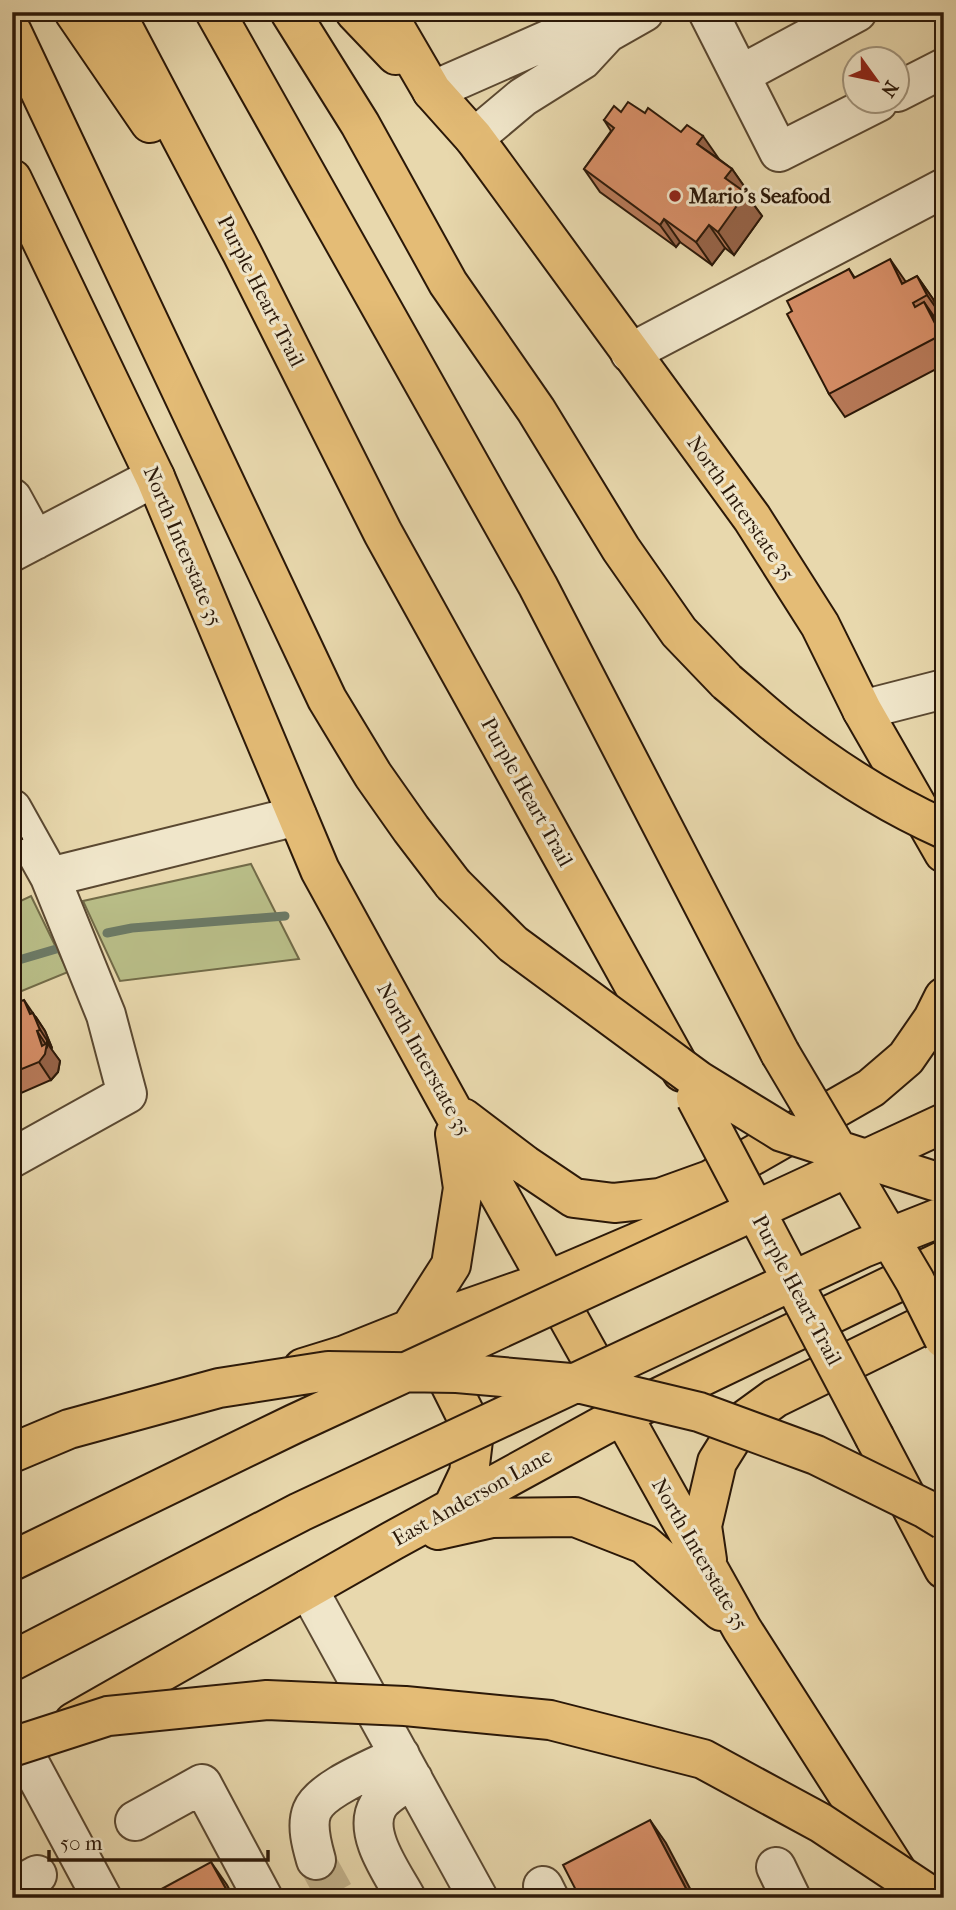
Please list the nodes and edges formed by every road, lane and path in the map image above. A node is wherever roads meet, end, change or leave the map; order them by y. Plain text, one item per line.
1 (74, 12) edge
2 (115, 12) edge
3 (215, 12) edge
4 (290, 12) edge
5 (355, 12) edge
6 (386, 12) edge
7 (644, 12) edge
8 (708, 12) edge
9 (857, 12) edge
10 (12, 32) edge
11 (607, 33) junction
12 (944, 68) edge
13 (740, 75) junction
14 (911, 85) edge
15 (432, 91) junction
16 (850, 116) edge
17 (474, 138) junction
18 (12, 179) edge
19 (944, 188) edge
20 (242, 253) junction
21 (631, 353) junction
22 (155, 477) junction
23 (12, 498) edge
24 (24, 546) edge
25 (944, 689) edge
26 (862, 710) junction
27 (12, 809) edge
28 (297, 816) junction
29 (944, 829) edge
30 (944, 853) edge
31 (35, 867) edge
32 (944, 997) edge
33 (451, 1108) junction
34 (944, 1111) edge
35 (944, 1123) edge
36 (12, 1158) edge
37 (944, 1182) edge
38 (944, 1216) edge
39 (929, 1270) edge
40 (547, 1281) junction
41 (944, 1315) edge
42 (944, 1324) edge
43 (410, 1329) junction
44 (944, 1339) edge
45 (345, 1355) junction
46 (622, 1415) junction
47 (12, 1453) edge
48 (12, 1462) edge
49 (453, 1507) junction
50 (944, 1520) edge
51 (392, 1541) junction
52 (12, 1561) edge
53 (708, 1569) junction
54 (944, 1569) edge
55 (308, 1589) junction
56 (742, 1629) junction
57 (12, 1661) edge
58 (16, 1752) edge
59 (406, 1767) junction
60 (135, 1821) dead end
61 (239, 1853) junction
62 (317, 1860) tunnel mouth
63 (204, 1872) edge
64 (102, 1898) edge
65 (263, 1898) edge
66 (406, 1898) edge
67 (478, 1898) edge
68 (914, 1898) edge
69 (934, 1898) edge

1 - 20 main road
2 - 20 main road, Purple Heart Trail
3 - 39 main road, bridge
4 - 29 main road, bridge
5 - 15 main road
6 - 15 main road, North Interstate 35
7 - 11 lane
8 - 13 lane
9 - 13 lane
10 - 37 main road, bridge
11 - 15 lane
11 - 17 lane
12 - 14 lane
13 - 16 lane
15 - 17 main road, North Interstate 35
17 - 21 main road, North Interstate 35
18 - 22 main road, North Interstate 35
19 - 21 lane
20 - 54 main road, Purple Heart Trail, bridge
21 - 26 main road, North Interstate 35
22 - 24 lane
22 - 28 main road, North Interstate 35
23 - 24 lane
25 - 26 lane
26 - 30 main road, North Interstate 35
27 - 31 lane
28 - 31 lane
28 - 33 main road, North Interstate 35
31 - 36 lane
32 - 33 main road
33 - 40 main road, North Interstate 35
33 - 43 main road
34 - 40 main road
35 - 52 main road, bridge
38 - 57 main road, bridge
39 - 42 main road, bridge
39 - 44 main road, bridge
39 - 46 main road, East Anderson Lane
40 - 43 main road
40 - 46 main road, North Interstate 35
41 - 53 main road
43 - 45 main road
45 - 48 main road
45 - 49 main road
46 - 49 main road, East Anderson Lane
46 - 53 main road, North Interstate 35
47 - 50 main road, bridge
49 - 51 main road, East Anderson Lane
51 - 55 main road, East Anderson Lane
51 - 56 main road
53 - 56 main road, North Interstate 35
55 - 58 main road, East Anderson Lane
55 - 59 lane
56 - 68 main road, North Interstate 35
58 - 64 lane
58 - 69 main road, bridge
59 - 62 lane
59 - 66 lane
59 - 67 lane
60 - 61 lane
61 - 63 lane
61 - 65 lane

